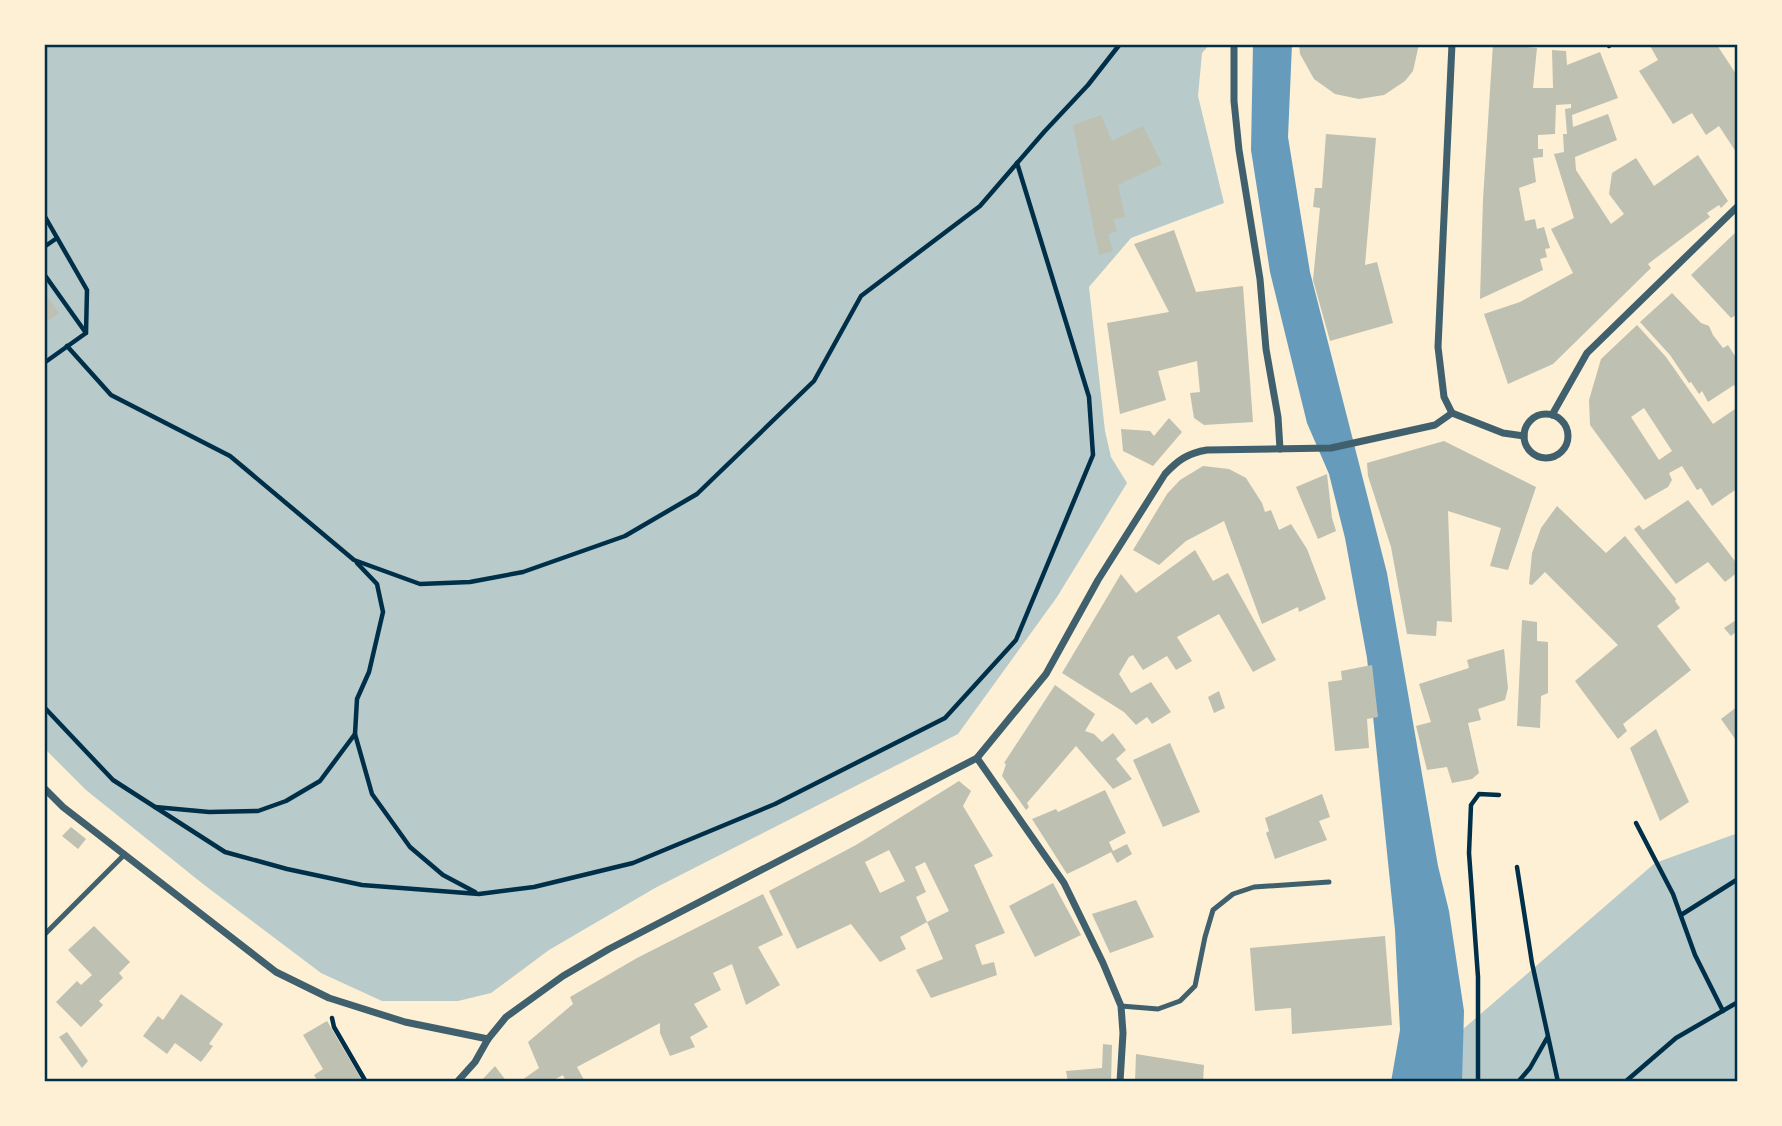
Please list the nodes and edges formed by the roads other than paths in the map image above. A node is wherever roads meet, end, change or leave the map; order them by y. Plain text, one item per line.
1 (1234, 44) edge
2 (1452, 44) edge
3 (1738, 206) edge
4 (1452, 413) junction
5 (1552, 415) junction
6 (1524, 436) junction
7 (1280, 449) junction
8 (977, 758) junction
9 (44, 788) edge
10 (125, 853) junction
11 (1329, 882) dead end
12 (44, 935) edge
13 (1121, 1006) junction
14 (488, 1039) junction
15 (457, 1082) edge
16 (1120, 1082) edge

1 - 7 street
2 - 4 street
3 - 5 street
4 - 6 street
4 - 7 street
5 - 6 street
5 - 6 street
7 - 8 street
8 - 13 street
8 - 14 street
9 - 10 street
10 - 12 lane
10 - 14 street
11 - 13 lane
13 - 16 street
14 - 15 street

